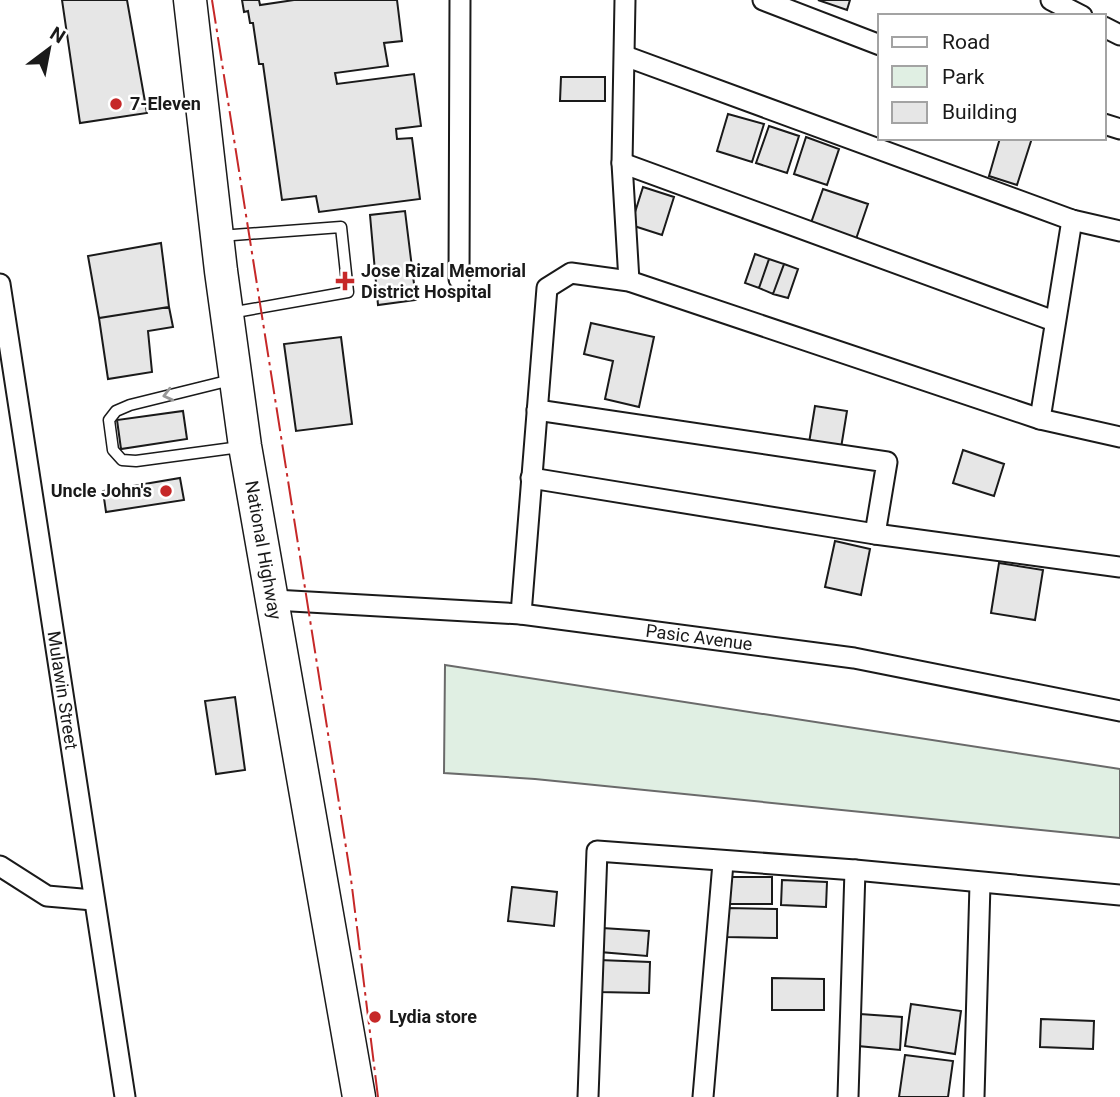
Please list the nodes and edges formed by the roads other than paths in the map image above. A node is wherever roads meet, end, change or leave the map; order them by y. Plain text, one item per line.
1 (190, 0) edge
2 (460, 0) edge
3 (625, 0) edge
4 (762, 0) edge
5 (1051, 0) edge
6 (1078, 14) edge
7 (878, 43) edge
8 (625, 56) junction
9 (622, 163) junction
10 (1072, 220) junction
11 (1120, 231) edge
12 (218, 236) junction
13 (459, 279) dead end
14 (629, 281) junction
15 (0, 284) edge
16 (226, 313) junction
17 (1054, 321) junction
18 (235, 379) junction
19 (537, 410) junction
20 (1040, 419) junction
21 (1120, 437) edge
22 (245, 446) junction
23 (531, 478) junction
24 (875, 534) junction
25 (1120, 567) edge
26 (274, 600) junction
27 (520, 614) junction
28 (1120, 711) edge
29 (723, 863) junction
30 (0, 866) edge
31 (855, 870) junction
32 (980, 884) junction
33 (1120, 895) edge
34 (93, 900) junction
35 (125, 1097) edge
36 (359, 1097) edge
37 (588, 1097) edge
38 (704, 1097) edge
39 (848, 1097) edge
40 (974, 1097) edge

1 - 12 main road, National Highway
2 - 13 street
3 - 8 street
4 - 7 street
5 - 6 street
8 - 9 street
8 - 10 street
9 - 14 street
9 - 17 street
10 - 11 street
10 - 17 street
12 - 16 main road, National Highway
12 - 16 lane
14 - 19 street
14 - 20 street
15 - 34 street, Mulawin Street
16 - 18 main road, National Highway
17 - 20 street
18 - 22 main road, National Highway
18 -> 22 lane
19 - 23 street
19 - 24 street
20 - 21 street
22 - 26 main road, National Highway
23 - 24 street
23 - 27 street
24 - 25 street
26 - 27 street, Pasic Avenue
26 - 36 main road, National Highway
27 - 28 street, Pasic Avenue
29 - 31 street
29 - 37 street
29 - 38 street
30 - 34 street
31 - 32 street
31 - 39 street
32 - 33 street
32 - 40 street
34 - 35 street, Mulawin Street

